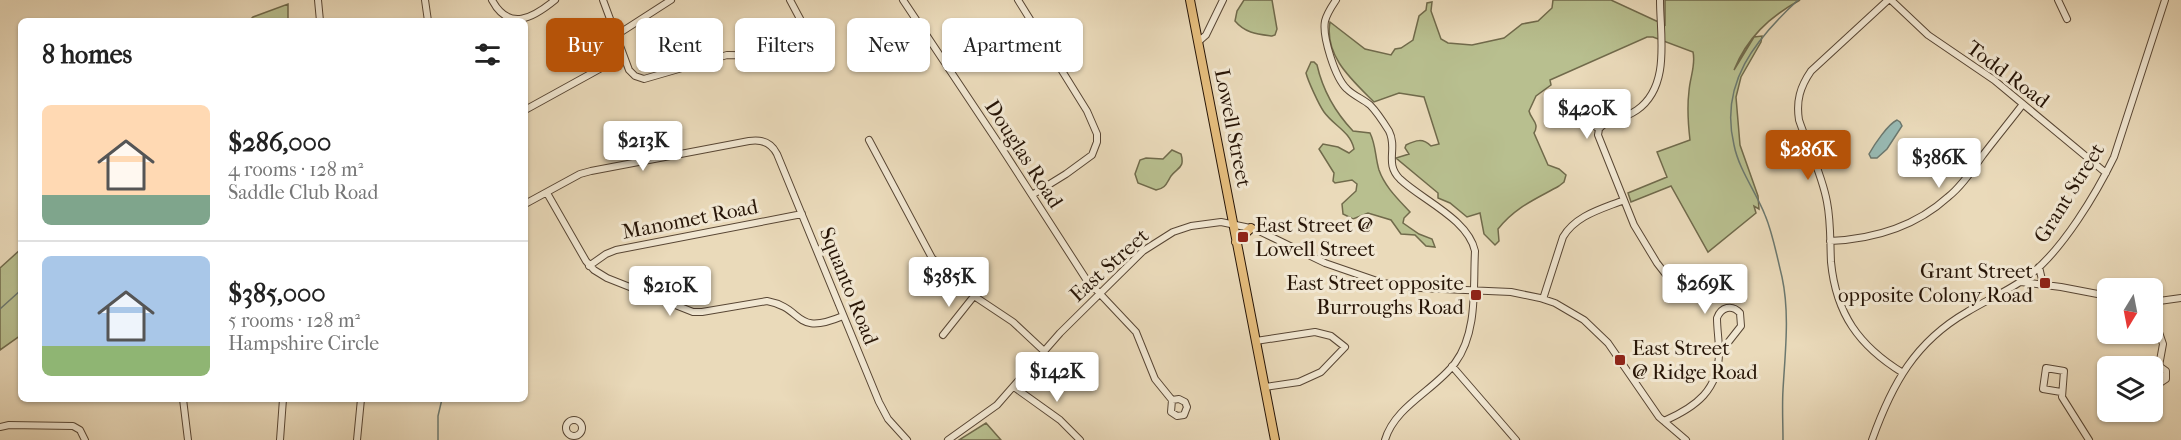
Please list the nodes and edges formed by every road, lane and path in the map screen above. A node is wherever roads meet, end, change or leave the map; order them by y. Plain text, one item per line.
1 (318, 0) edge
2 (425, 0) edge
3 (492, 0) edge
4 (555, 0) edge
5 (603, 0) edge
6 (671, 0) edge
7 (790, 0) edge
8 (903, 0) edge
9 (1018, 0) edge
10 (1190, 0) edge
11 (1223, 0) edge
12 (1336, 0) edge
13 (1660, 0) edge
14 (1890, 0) edge
15 (2058, 0) edge
16 (2165, 0) edge
17 (320, 18) edge
18 (428, 18) edge
19 (514, 18) edge
20 (522, 18) edge
21 (609, 18) edge
22 (2067, 19) dead end
23 (624, 30) edge
24 (1198, 42) junction
25 (624, 58) edge
26 (594, 72) edge
27 (2023, 104) junction
28 (528, 108) edge
29 (1580, 116) dead end
30 (1599, 129) junction
31 (869, 140) dead end
32 (2106, 173) junction
33 (547, 193) junction
34 (1032, 195) junction
35 (1624, 200) junction
36 (528, 202) edge
37 (802, 214) junction
38 (1233, 224) junction
39 (1251, 228) junction
40 (1830, 241) junction
41 (1236, 242) junction
42 (589, 266) junction
43 (2039, 267) junction
44 (2021, 282) junction
45 (2043, 284) junction
46 (1674, 285) dead end
47 (1472, 291) junction
48 (2097, 294) edge
49 (974, 296) junction
50 (1100, 296) junction
51 (2181, 298) edge
52 (1543, 299) junction
53 (2163, 301) edge
54 (843, 316) junction
55 (943, 334) dead end
56 (1256, 340) junction
57 (1044, 351) junction
58 (1719, 354) junction
59 (1452, 366) junction
60 (1903, 373) junction
61 (1014, 387) junction
62 (1265, 387) junction
63 (2061, 392) junction
64 (1172, 400) dead end
65 (183, 402) edge
66 (283, 402) edge
67 (361, 402) edge
68 (1664, 421) junction
69 (0, 427) edge
70 (85, 440) edge
71 (188, 440) edge
72 (280, 440) edge
73 (357, 440) edge
74 (907, 440) edge
75 (948, 440) edge
76 (1080, 440) edge
77 (1275, 440) edge
78 (1385, 440) edge
79 (1516, 440) edge
80 (1686, 440) edge
81 (1872, 440) edge
82 (2089, 440) edge

1 - 17 street
2 - 18 street
3 - 19 street
4 - 20 street
5 - 21 street
6 - 23 street
7 - 25 street
8 - 34 street, Douglas Road
9 - 34 street
10 - 24 main road, Lowell Street
11 - 24 street
12 - 47 street
13 - 30 street
14 - 27 street, Todd Road
14 - 40 street
15 - 22 street
16 - 32 street, Grant Street
24 - 38 main road, Lowell Street
26 - 28 street
27 - 32 street, Todd Road
27 - 40 street
29 - 30 street
30 - 35 street
31 - 49 street
32 - 43 street, Grant Street
33 - 36 street
33 - 37 street, Squanto Road
33 - 42 street
34 - 50 street, Douglas Road
35 - 46 street
35 - 52 street
37 - 42 street, Manomet Road
37 - 54 street, Squanto Road
38 - 39 street, East Street
38 - 41 main road, Lowell Street
38 - 50 street, East Street
39 - 41 main road
39 - 47 street, East Street
40 - 60 street
41 - 56 main road, Lowell Street
42 - 54 street
43 - 44 street, Grant Street
43 - 45 street
44 - 45 street
44 - 60 street, Grant Street
45 - 48 street
47 - 52 street, East Street
47 - 59 street
49 - 55 street
49 - 57 street
50 - 57 street, East Street
50 - 64 street, Douglas Road
51 - 53 street
52 - 68 street, East Street
54 - 74 street, Squanto Road
56 - 62 main road, Lowell Street
56 - 62 street
57 - 61 street, East Street
58 - 58 street
58 - 68 street
59 - 78 street
59 - 79 street
60 - 81 street, Grant Street
61 - 75 street, East Street
61 - 76 street
62 - 77 main road, Lowell Street
63 - 63 street
63 - 82 street
65 - 71 street
66 - 72 street
67 - 73 street
68 - 80 street, East Street
69 - 70 street

